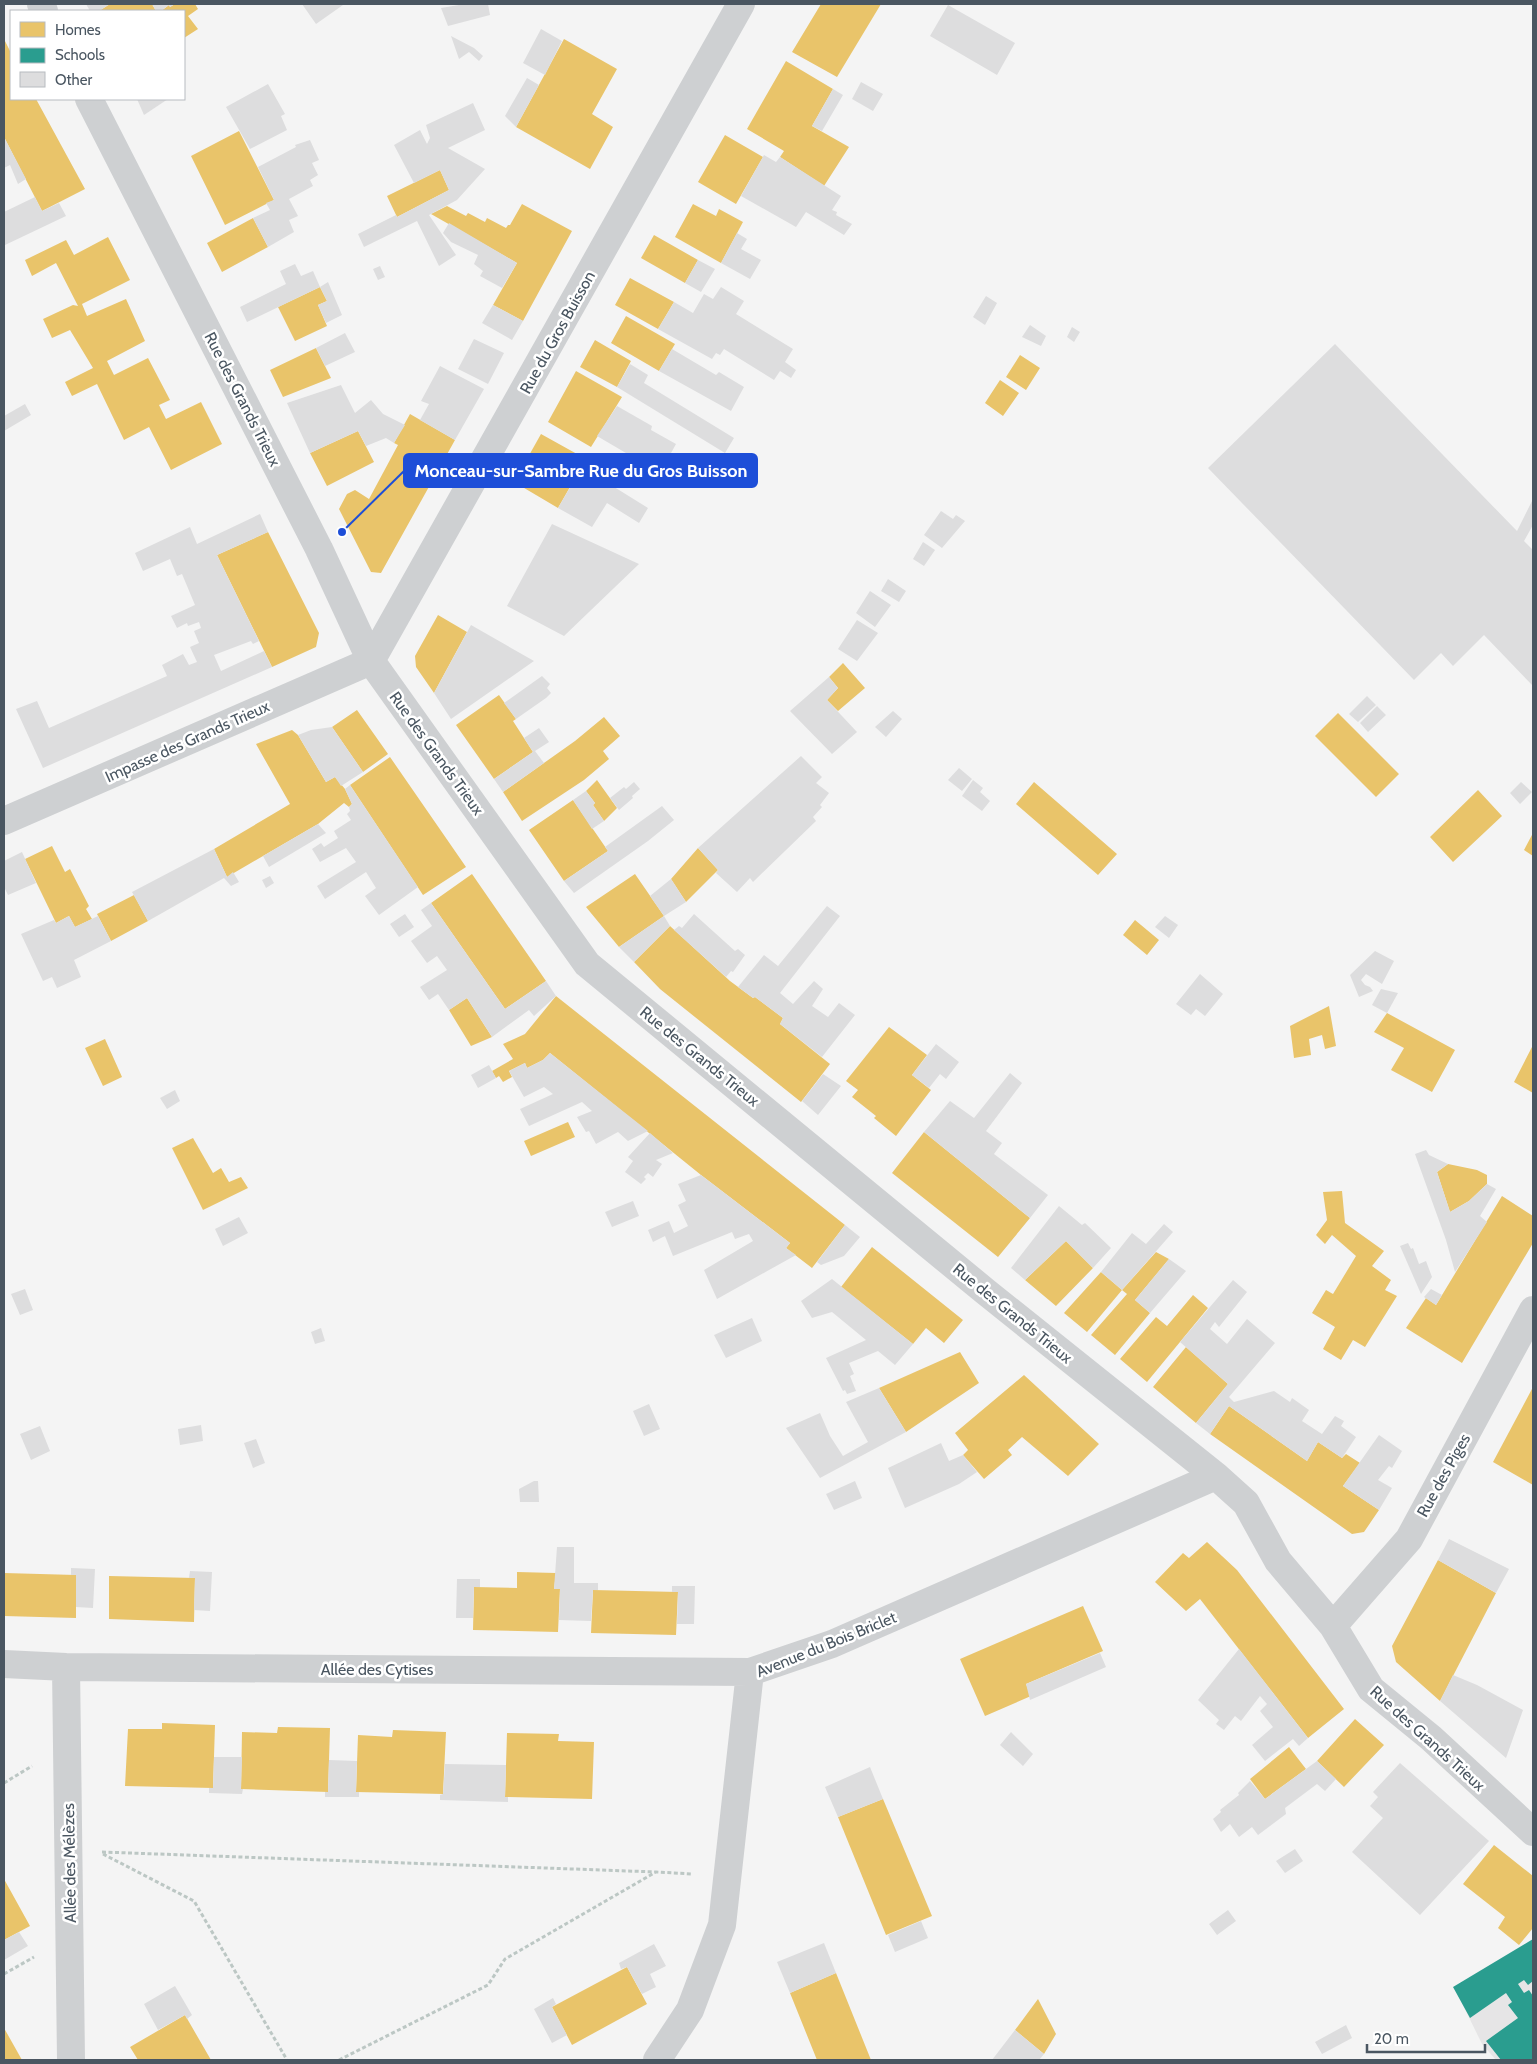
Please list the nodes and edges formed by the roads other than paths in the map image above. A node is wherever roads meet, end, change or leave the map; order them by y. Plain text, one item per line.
1 (742, 4) edge
2 (90, 100) edge
3 (371, 661) junction
4 (4, 821) edge
5 (1533, 1310) edge
6 (1216, 1476) junction
7 (1332, 1626) junction
8 (4, 1664) edge
9 (66, 1667) junction
10 (750, 1672) junction
11 (1533, 1832) edge
12 (72, 2060) edge
13 (657, 2060) edge

1 - 3 street, Rue du Gros Buisson
2 - 3 street, Rue des Grands Trieux
3 - 4 street, Impasse des Grands Trieux
3 - 6 street, Rue des Grands Trieux
5 - 7 street, Rue des Piges
6 - 7 street, Rue des Grands Trieux
6 - 10 street, Avenue du Bois Briclet
7 - 11 street, Rue des Grands Trieux
8 - 9 street, Allée des Cytises
9 - 10 street, Allée des Cytises
9 - 12 street, Allée des Mélèzes
10 - 13 street, Avenue du Bois Briclet

